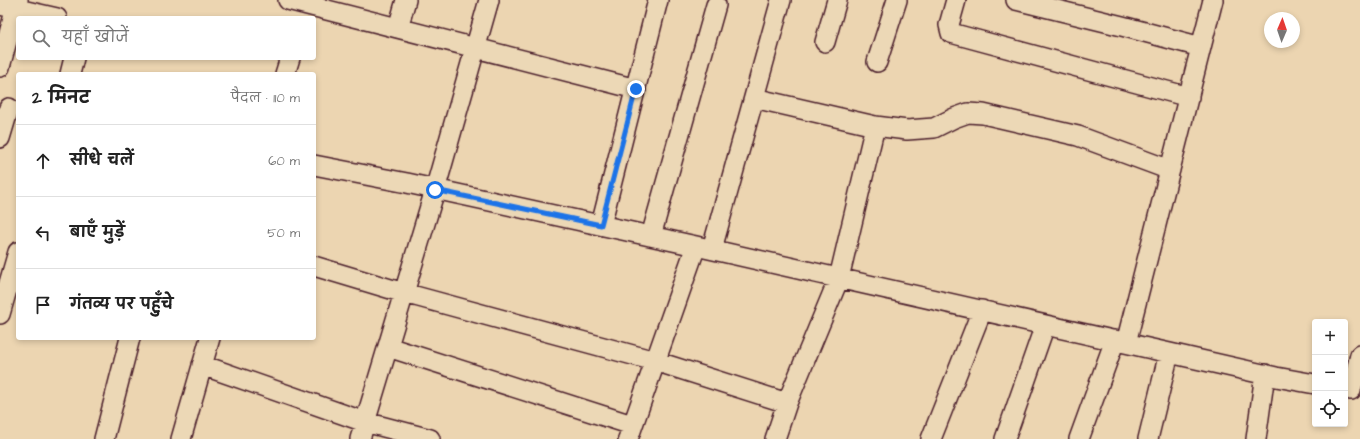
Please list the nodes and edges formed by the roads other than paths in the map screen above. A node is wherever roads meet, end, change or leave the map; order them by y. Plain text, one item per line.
1 (406, 0) edge
2 (489, 0) edge
3 (658, 0) edge
4 (780, 0) edge
5 (837, 0) edge
6 (897, 0) edge
7 (956, 0) edge
8 (1016, 0) edge
9 (1213, 0) edge
10 (11, 4) edge
11 (716, 5) dead end
12 (342, 6) edge
13 (298, 7) edge
14 (50, 16) edge
15 (398, 28) junction
16 (825, 42) dead end
17 (1201, 47) junction
18 (475, 48) junction
19 (74, 60) edge
20 (289, 60) edge
21 (877, 62) dead end
22 (0, 67) edge
23 (70, 72) edge
24 (286, 72) edge
25 (636, 89) junction
26 (1189, 97) junction
27 (754, 98) junction
28 (9, 107) edge
29 (875, 126) junction
30 (0, 138) edge
31 (316, 165) edge
32 (1170, 170) junction
33 (435, 190) junction
34 (601, 225) junction
35 (651, 236) junction
36 (704, 248) junction
37 (16, 259) edge
38 (316, 267) edge
39 (839, 278) junction
40 (404, 293) junction
41 (982, 310) junction
42 (0, 314) edge
43 (1045, 325) junction
44 (129, 340) edge
45 (209, 340) edge
46 (1120, 342) junction
47 (388, 347) junction
48 (1169, 353) junction
49 (1360, 356) edge
50 (654, 361) junction
51 (202, 365) junction
52 (1265, 374) junction
53 (1312, 383) edge
54 (1352, 390) edge
55 (787, 403) junction
56 (362, 430) edge
57 (630, 432) edge
58 (1086, 438) edge
59 (104, 439) edge
60 (181, 439) edge
61 (430, 439) edge
62 (775, 439) edge
63 (931, 439) edge
64 (1005, 439) edge
65 (1148, 439) edge
66 (1256, 439) edge

1 - 15 street
2 - 18 street
3 - 25 street
4 - 27 street
5 - 16 street
6 - 21 street
7 - 26 street
8 - 17 street
9 - 17 street
10 - 14 street
10 - 22 street
11 - 35 street
12 - 13 street
12 - 15 street
15 - 18 street
17 - 26 street
18 - 25 street
18 - 33 street
19 - 23 street
20 - 24 street
25 - 34 street
26 - 32 street
27 - 29 street
27 - 36 street
28 - 30 street
29 - 32 street
29 - 39 street
31 - 33 street
32 - 46 street
33 - 34 street
33 - 40 street
34 - 35 street
35 - 36 street
36 - 39 street
36 - 50 street
37 - 42 street
38 - 40 street
39 - 41 street
39 - 55 street
40 - 47 street
40 - 50 street
41 - 43 street
41 - 63 street
43 - 46 street
43 - 64 street
44 - 59 street
45 - 51 street
46 - 48 street
46 - 58 street
47 - 56 street
47 - 57 street
48 - 52 street
48 - 65 street
49 - 54 street
50 - 55 street
50 - 57 street
51 - 56 street
51 - 60 street
52 - 53 street
52 - 66 street
55 - 62 street
56 - 61 street

